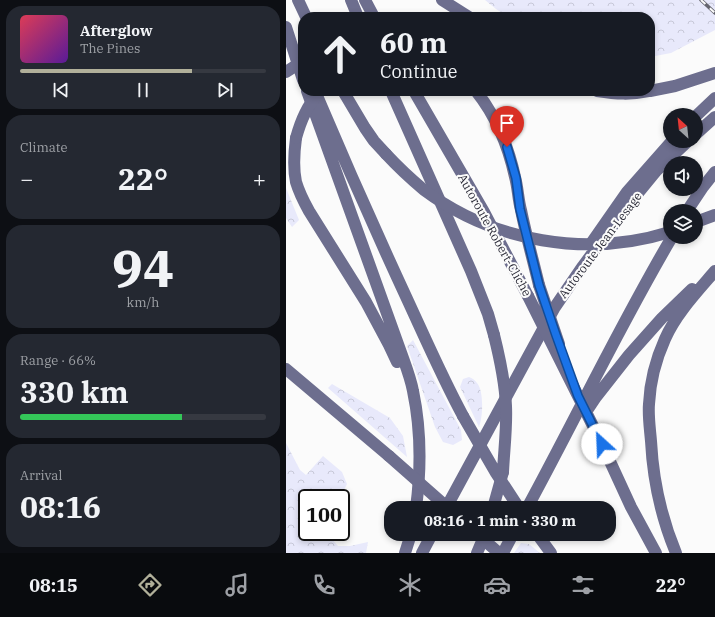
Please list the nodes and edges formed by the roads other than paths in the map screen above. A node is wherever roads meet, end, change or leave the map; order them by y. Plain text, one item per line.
1 (298, 0) edge
2 (350, 0) edge
3 (365, 0) edge
4 (442, 0) edge
5 (304, 12) edge
6 (356, 12) edge
7 (371, 12) edge
8 (461, 12) edge
9 (286, 23) edge
10 (286, 27) edge
11 (298, 50) edge
12 (298, 64) edge
13 (298, 64) edge
14 (286, 72) edge
15 (715, 73) edge
16 (655, 86) edge
17 (674, 86) junction
18 (655, 90) edge
19 (309, 96) edge
20 (316, 96) edge
21 (317, 96) edge
22 (346, 96) edge
23 (393, 96) edge
24 (417, 96) edge
25 (479, 96) edge
26 (715, 98) edge
27 (703, 109) edge
28 (715, 117) edge
29 (703, 128) edge
30 (666, 148) edge
31 (681, 148) edge
32 (715, 172) edge
33 (692, 204) edge
34 (715, 213) edge
35 (703, 218) edge
36 (663, 234) edge
37 (668, 244) edge
38 (715, 266) edge
39 (715, 271) edge
40 (555, 307) junction
41 (286, 362) edge
42 (286, 370) edge
43 (578, 396) junction
44 (369, 439) junction
45 (419, 443) junction
46 (560, 447) junction
47 (417, 501) edge
48 (439, 501) edge
49 (451, 501) edge
50 (495, 501) edge
51 (514, 501) edge
52 (531, 501) edge
53 (408, 541) edge
54 (428, 541) edge
55 (481, 541) edge
56 (485, 541) edge
57 (509, 541) edge
58 (405, 553) edge
59 (422, 553) edge
60 (477, 553) edge
61 (499, 553) edge
62 (503, 553) edge
63 (656, 553) edge
64 (676, 553) edge

1 - 5 highway
2 - 6 highway
3 - 7 highway
4 - 8 highway
9 - 11 highway
10 - 13 highway
12 - 14 highway, bridge
15 - 17 highway
16 - 17 highway
17 - 18 highway
19 - 45 highway
20 - 45 highway, bridge
21 - 51 highway, bridge
22 - 36 highway, bridge
23 - 50 highway, bridge
24 - 43 highway, Autoroute Robert-Cliche, bridge
25 - 43 highway, bridge
26 - 27 highway
28 - 29 highway
30 - 40 highway
31 - 40 highway, Autoroute Jean-Lesage
32 - 33 highway
34 - 35 highway
37 - 46 highway
38 - 46 highway
39 - 64 highway
40 - 49 highway, Autoroute Jean-Lesage
41 - 44 highway
42 - 44 highway
43 - 63 highway, Autoroute Robert-Cliche, bridge
44 - 48 highway, bridge
45 - 47 highway
46 - 52 highway
53 - 58 highway
54 - 59 highway
55 - 60 highway
56 - 61 highway, bridge
57 - 62 highway

